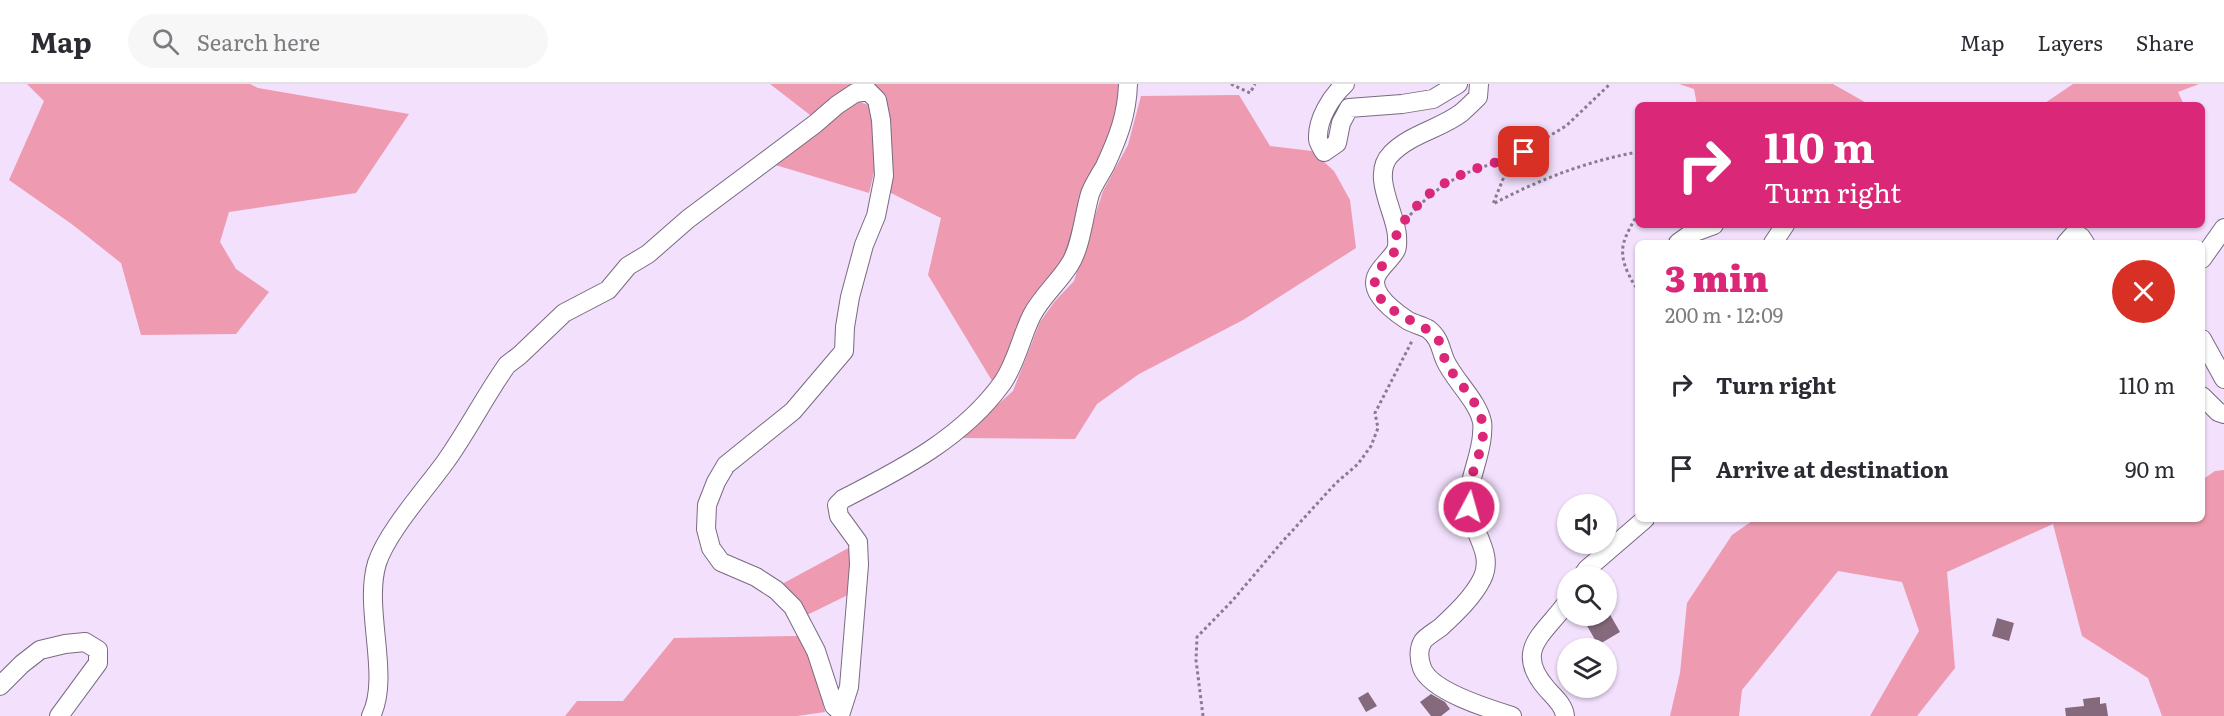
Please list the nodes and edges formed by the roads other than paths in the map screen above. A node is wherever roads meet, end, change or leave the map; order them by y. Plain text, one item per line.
1 (1128, 84) edge
2 (1345, 84) edge
3 (1458, 84) edge
4 (1479, 84) edge
5 (1706, 228) edge
6 (2224, 228) edge
7 (1682, 240) edge
8 (2069, 240) edge
9 (2083, 240) edge
10 (2205, 255) edge
11 (2205, 344) edge
12 (2224, 379) edge
13 (2205, 399) edge
14 (2224, 414) edge
15 (1642, 522) edge
16 (1590, 566) edge
17 (1557, 615) edge
18 (0, 686) edge
19 (841, 714) edge
20 (59, 716) edge
21 (371, 716) edge
22 (1512, 716) edge
23 (1565, 716) edge

1 - 19 street
2 - 3 street
4 - 22 street
5 - 7 street
6 - 10 street
8 - 9 street
11 - 12 street
13 - 14 street
15 - 16 street
17 - 23 street
18 - 20 street
19 - 21 street

